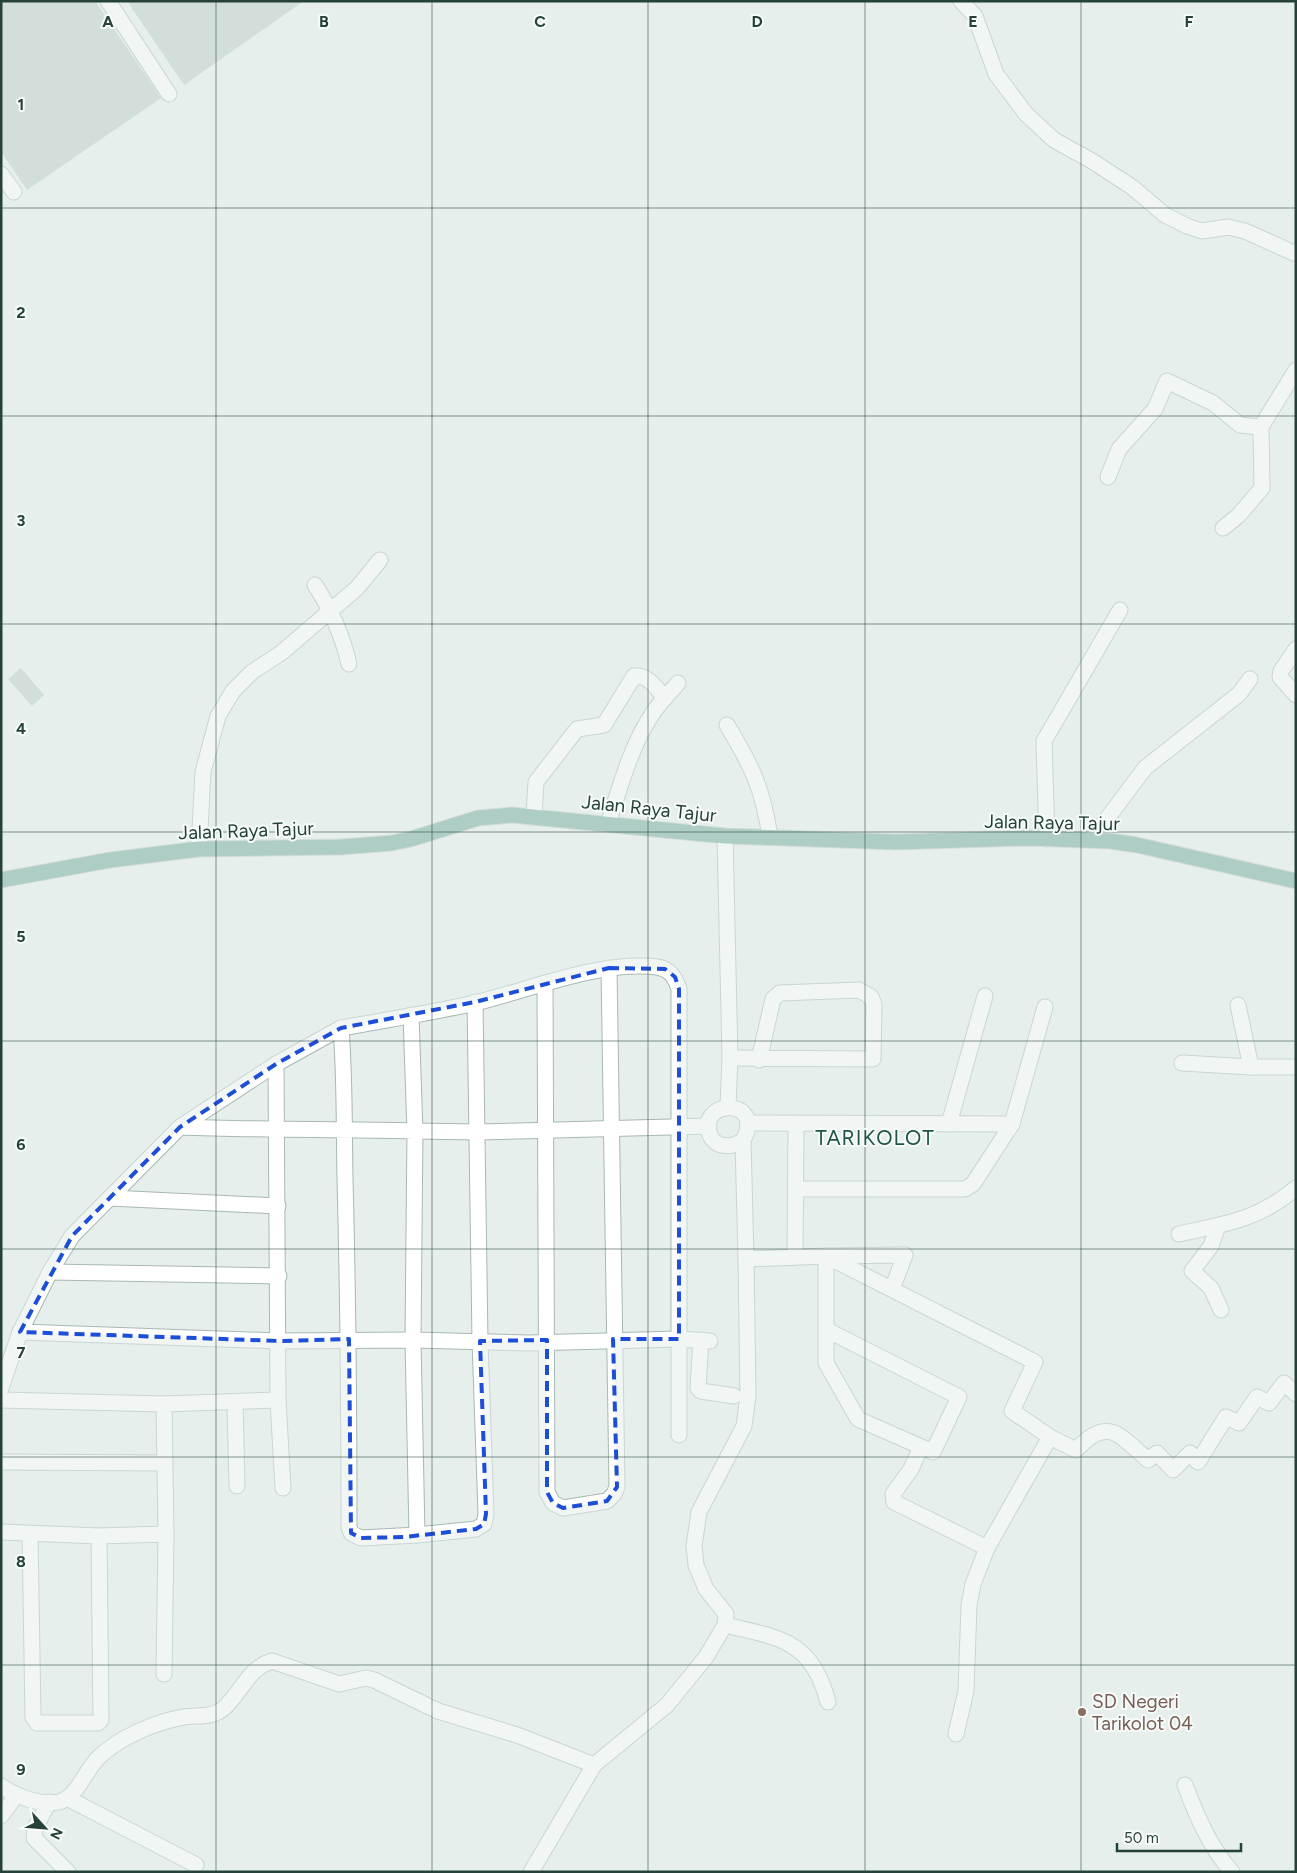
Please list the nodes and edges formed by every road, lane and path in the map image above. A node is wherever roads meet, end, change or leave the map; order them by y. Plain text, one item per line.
1 (108, 1) edge
2 (961, 1) edge
3 (169, 94) dead end
4 (1, 174) edge
5 (14, 192) dead end
6 (1296, 254) edge
7 (1296, 370) edge
8 (1261, 427) junction
9 (1108, 477) dead end
10 (1223, 528) dead end
11 (380, 560) dead end
12 (314, 585) dead end
13 (331, 610) junction
14 (1120, 610) dead end
15 (1296, 650) edge
16 (350, 664) dead end
17 (1250, 679) dead end
18 (678, 683) dead end
19 (1296, 695) edge
20 (665, 698) junction
21 (727, 725) dead end
22 (534, 816) junction
23 (608, 824) junction
24 (726, 836) junction
25 (770, 837) junction
26 (1047, 839) junction
27 (1091, 840) junction
28 (199, 849) junction
29 (2, 877) edge
30 (1296, 880) edge
31 (609, 968) junction
32 (545, 984) junction
33 (985, 996) dead end
34 (475, 1002) junction
35 (1238, 1005) dead end
36 (1045, 1007) dead end
37 (412, 1015) junction
38 (341, 1028) junction
39 (730, 1058) junction
40 (759, 1060) junction
41 (1182, 1063) dead end
42 (276, 1064) junction
43 (1251, 1067) junction
44 (1296, 1067) edge
45 (728, 1107) junction
46 (748, 1123) junction
47 (949, 1124) junction
48 (1012, 1124) junction
49 (796, 1125) junction
50 (678, 1126) junction
51 (709, 1126) junction
52 (180, 1127) junction
53 (611, 1128) junction
54 (546, 1129) junction
55 (344, 1130) junction
56 (277, 1131) junction
57 (415, 1131) junction
58 (478, 1132) junction
59 (743, 1140) junction
60 (1296, 1188) edge
61 (797, 1190) junction
62 (110, 1198) junction
63 (278, 1206) junction
64 (1218, 1226) junction
65 (1179, 1234) dead end
66 (826, 1256) junction
67 (795, 1257) junction
68 (746, 1259) junction
69 (50, 1272) junction
70 (279, 1276) junction
71 (892, 1289) junction
72 (1221, 1310) dead end
73 (828, 1330) junction
74 (20, 1332) junction
75 (349, 1339) junction
76 (613, 1339) junction
77 (679, 1339) junction
78 (414, 1340) junction
79 (280, 1341) junction
80 (480, 1341) junction
81 (547, 1341) junction
82 (1, 1388) edge
83 (1296, 1394) edge
84 (734, 1396) dead end
85 (1, 1400) edge
86 (278, 1400) junction
87 (236, 1402) junction
88 (164, 1404) junction
89 (679, 1435) dead end
90 (1050, 1437) junction
91 (922, 1447) junction
92 (1, 1462) edge
93 (165, 1463) junction
94 (237, 1486) dead end
95 (282, 1488) dead end
96 (1, 1532) edge
97 (30, 1534) junction
98 (166, 1534) junction
99 (417, 1535) junction
100 (99, 1536) junction
101 (987, 1548) junction
102 (725, 1625) junction
103 (164, 1674) dead end
104 (828, 1702) dead end
105 (956, 1734) dead end
106 (594, 1765) junction
107 (1185, 1785) dead end
108 (1, 1786) edge
109 (16, 1796) junction
110 (67, 1798) junction
111 (49, 1802) junction
112 (1, 1816) edge
113 (196, 1865) dead end
114 (68, 1872) edge
115 (530, 1872) edge
116 (1232, 1872) edge

1 - 3 street
2 - 6 street
4 - 5 street
7 - 8 street
8 - 9 street
8 - 10 street
11 - 13 street
12 - 13 street
13 - 16 street
13 - 28 street
14 - 26 street
15 - 19 street
17 - 27 street
18 - 20 street
20 - 22 street
20 - 23 street
21 - 25 street
22 - 23 main road, Jalan Raya Tajur
22 - 28 main road, Jalan Raya Tajur
23 - 24 main road, Jalan Raya Tajur
24 - 25 main road, Jalan Raya Tajur
24 - 39 street
25 - 26 main road, Jalan Raya Tajur
26 - 27 main road, Jalan Raya Tajur
27 - 30 main road, Jalan Raya Tajur
28 - 29 main road, Jalan Raya Tajur
31 - 32 street
31 - 50 street
31 - 53 street
32 - 34 street
32 - 54 street
33 - 47 street
34 - 37 street
34 - 58 street
35 - 43 street
36 - 48 street
37 - 38 street
37 - 57 street
38 - 42 street
38 - 55 street
39 - 40 street
39 - 45 street
40 - 40 street
41 - 43 street
42 - 52 street
42 - 56 street
43 - 44 street
45 - 46 street
45 - 51 street
46 - 49 street
46 - 59 street
47 - 48 street
47 - 49 street
48 - 61 street
49 - 61 street
50 - 51 street
50 - 53 street
50 - 77 street
51 - 59 street
52 - 56 street
52 - 62 street
53 - 54 street
53 - 76 street
54 - 58 street
54 - 81 street
55 - 56 street
55 - 57 street
55 - 75 street
56 - 63 street
57 - 58 street
57 - 78 street
58 - 80 street
59 - 68 street
60 - 64 street
61 - 67 street
62 - 63 street
62 - 69 street
63 - 70 street
64 - 65 street
64 - 72 street
66 - 67 street
66 - 71 street
66 - 71 street
66 - 73 street
67 - 68 street
68 - 102 street
69 - 70 street
69 - 74 street
70 - 79 street
71 - 90 street
73 - 91 street
73 - 91 street
74 - 79 street
74 - 82 street
75 - 78 street
75 - 79 street
75 - 99 street
76 - 77 street
76 - 81 street
76 - 81 street
77 - 84 street
77 - 89 street
78 - 80 street
78 - 99 street
79 - 86 street
80 - 81 street
80 - 99 street
83 - 90 street
85 - 88 street
86 - 87 street
86 - 95 street
87 - 88 street
87 - 94 street
88 - 93 street
90 - 101 street
91 - 101 street
92 - 93 street
93 - 98 street
96 - 97 street
97 - 100 street
97 - 100 street
98 - 100 street
98 - 103 street
101 - 105 street
102 - 104 street
102 - 106 street
106 - 110 street
106 - 115 street
107 - 116 street
108 - 109 street
109 - 111 street
109 - 112 street
110 - 111 street
110 - 113 street
111 - 114 street

